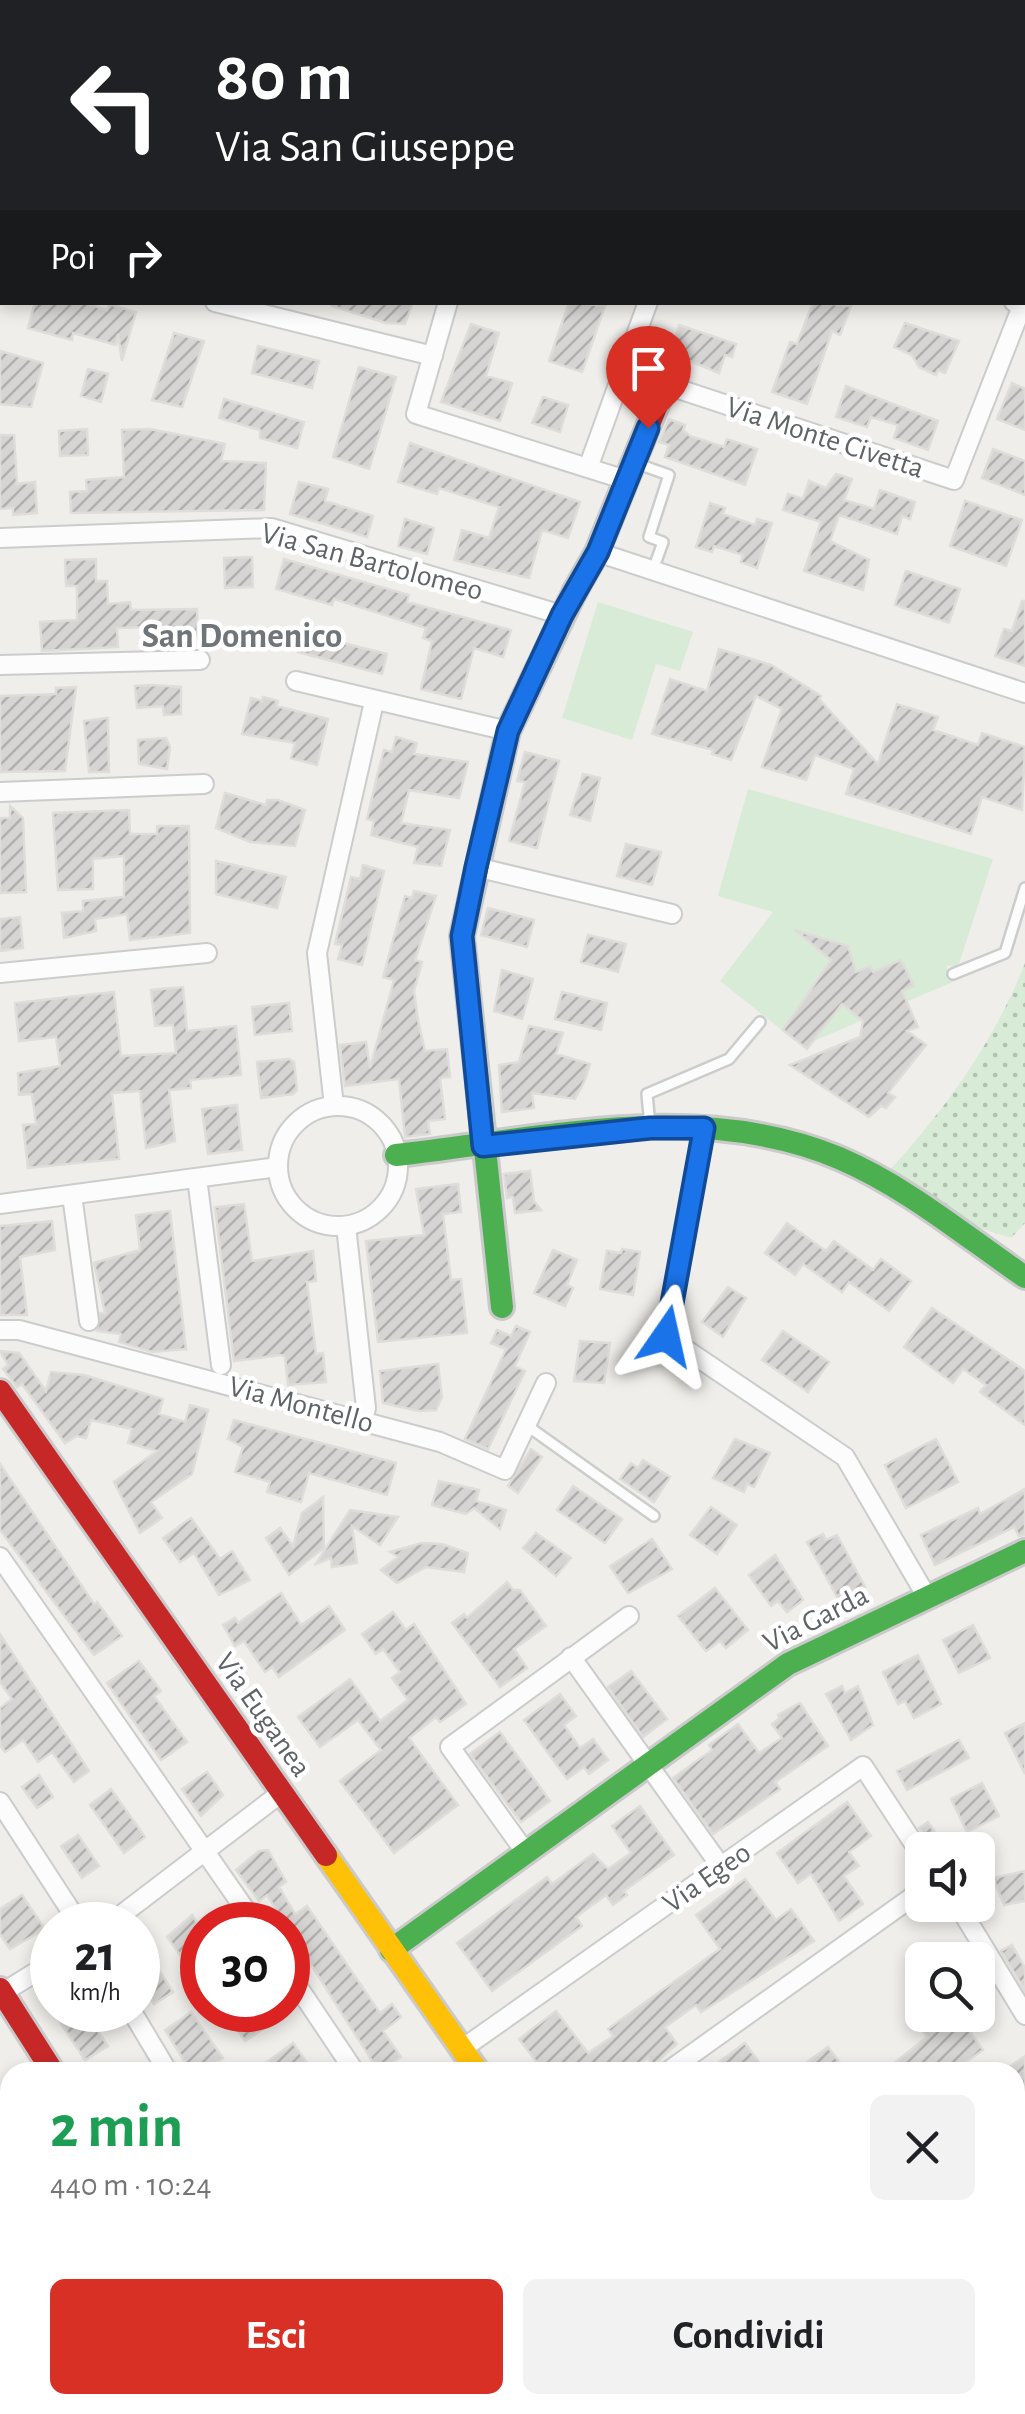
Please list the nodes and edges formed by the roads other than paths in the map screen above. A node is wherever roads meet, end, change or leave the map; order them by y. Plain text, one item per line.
1 (227, 305) edge
2 (447, 305) edge
3 (647, 305) edge
4 (1020, 305) edge
5 (433, 356) junction
6 (624, 371) junction
7 (665, 384) junction
8 (588, 468) junction
9 (631, 472) junction
10 (0, 538) edge
11 (598, 552) junction
12 (653, 570) junction
13 (562, 615) junction
14 (200, 660) dead end
15 (0, 665) edge
16 (296, 682) dead end
17 (1025, 692) edge
18 (374, 702) junction
19 (508, 731) junction
20 (204, 784) dead end
21 (0, 792) edge
22 (476, 867) junction
23 (1025, 888) edge
24 (672, 914) dead end
25 (206, 953) dead end
26 (0, 973) edge
27 (952, 974) dead end
28 (760, 1022) dead end
29 (334, 1106) junction
30 (650, 1128) junction
31 (704, 1128) junction
32 (483, 1146) junction
33 (396, 1154) junction
34 (278, 1166) junction
35 (197, 1178) junction
36 (72, 1195) junction
37 (0, 1204) edge
38 (346, 1226) junction
39 (1023, 1270) edge
40 (502, 1307) dead end
41 (89, 1321) dead end
42 (0, 1330) edge
43 (221, 1364) dead end
44 (546, 1382) dead end
45 (0, 1391) edge
46 (363, 1421) junction
47 (526, 1425) junction
48 (654, 1516) dead end
49 (1025, 1551) edge
50 (0, 1558) edge
51 (927, 1597) junction
52 (628, 1616) dead end
53 (572, 1657) junction
54 (649, 1764) junction
55 (281, 1792) junction
56 (0, 1802) edge
57 (906, 1832) edge
58 (205, 1850) junction
59 (526, 1853) junction
60 (722, 1868) junction
61 (65, 1902) edge
62 (138, 1902) edge
63 (240, 1902) edge
64 (905, 1902) edge
65 (968, 1922) edge
66 (392, 1950) junction
67 (30, 1975) edge
68 (1, 1991) edge
69 (310, 2005) edge
70 (1025, 2016) edge
71 (144, 2032) edge
72 (462, 2049) junction
73 (47, 2062) edge
74 (162, 2062) edge
75 (348, 2062) edge
76 (471, 2062) edge
77 (680, 2062) edge

1 - 5 street
2 - 5 street
3 - 6 street
4 - 7 street, Via Monte Civetta
5 - 8 street
6 - 7 street, Via Monte Civetta
6 - 8 street
7 - 9 street
8 - 9 street
9 - 11 street
9 - 12 lane
10 - 13 street, Via San Bartolomeo
11 - 12 street
11 - 13 street
12 - 17 street
13 - 19 street
14 - 15 street
16 - 18 street
18 - 19 street
18 - 29 street
19 - 22 street
20 - 21 street
22 - 24 street
22 - 32 street
23 - 27 lane
25 - 26 street
28 - 30 lane
29 - 33 street
29 - 34 street
30 - 31 street
30 - 32 street
31 - 39 street
31 - 51 street
32 - 33 street
32 - 40 street
33 - 38 street
34 - 35 street
34 - 38 street
35 - 36 street
35 - 43 street
36 - 37 street
36 - 41 street
38 - 46 street
42 - 46 street, Via Montello
44 - 47 street, Via Montello
45 - 55 street, Via Euganea
46 - 47 street, Via Montello
47 - 48 lane
49 - 51 street, Via Garda
50 - 58 street
51 - 54 street, Via Garda
52 - 53 street
53 - 54 street
53 - 59 street
54 - 59 street, Via Garda
54 - 60 street
55 - 58 street
55 - 66 street, Via Euganea
56 - 61 street
57 - 60 street, Via Egeo
58 - 62 street
58 - 63 street
59 - 66 street, Via Garda
60 - 72 street, Via Egeo
64 - 77 street
65 - 70 street
66 - 72 street, Via Euganea
67 - 68 street
68 - 73 street
69 - 75 street
71 - 74 street
72 - 76 street, Via Euganea

